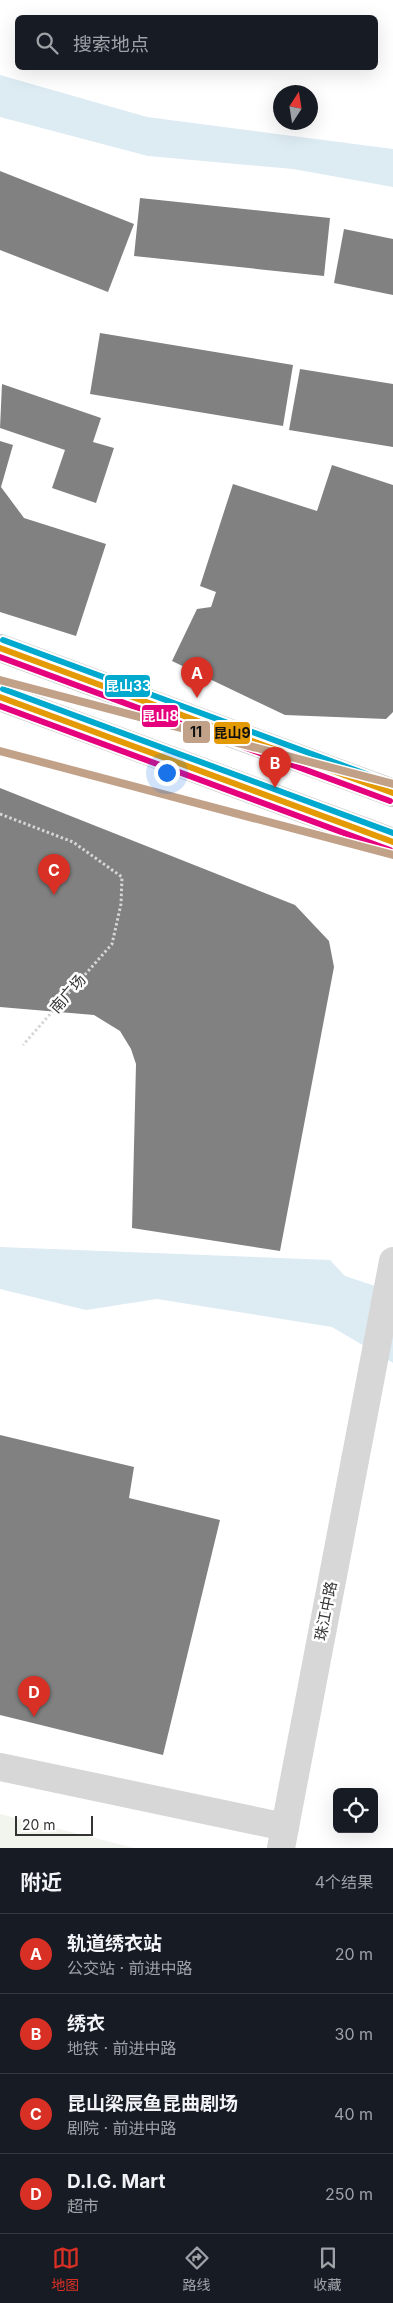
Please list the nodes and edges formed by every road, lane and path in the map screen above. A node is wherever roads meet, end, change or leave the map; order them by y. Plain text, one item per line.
1 (0, 648) edge
2 (0, 697) edge
3 (393, 793) edge
4 (0, 814) edge
5 (393, 842) edge
6 (23, 1045) dead end
7 (392, 1270) edge
8 (0, 1767) edge
9 (283, 1837) edge

1 - 3 main road
2 - 5 main road
4 - 6 path, 南广场
7 - 9 street, 珠江中路
8 - 9 street

